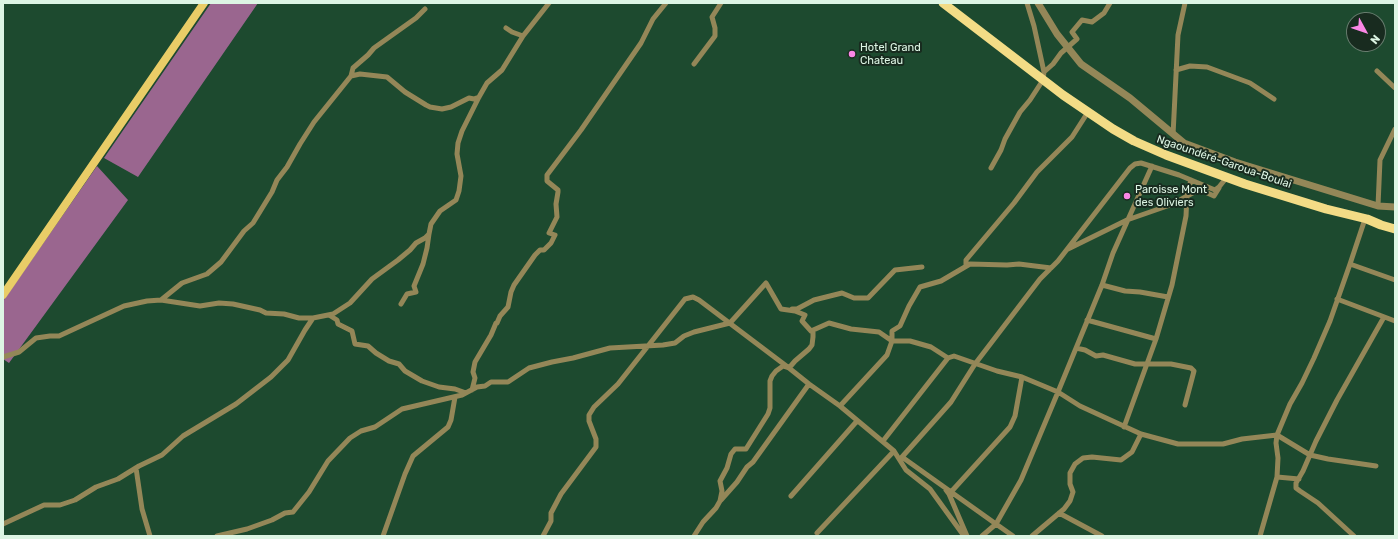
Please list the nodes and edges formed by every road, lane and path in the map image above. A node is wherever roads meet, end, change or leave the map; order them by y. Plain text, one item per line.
1 (204, 3) edge
2 (549, 3) edge
3 (666, 3) edge
4 (721, 3) edge
5 (943, 3) edge
6 (1027, 3) edge
7 (1038, 3) edge
8 (1110, 3) edge
9 (1185, 3) edge
10 (425, 9) dead end
11 (506, 28) dead end
12 (523, 36) junction
13 (1068, 47) junction
14 (694, 64) dead end
15 (1176, 70) junction
16 (1377, 71) dead end
17 (351, 76) junction
18 (1044, 76) junction
19 (1395, 88) edge
20 (478, 97) junction
21 (1274, 99) dead end
22 (1088, 112) junction
23 (1395, 128) edge
24 (1173, 135) junction
25 (1152, 166) junction
26 (991, 168) dead end
27 (1227, 178) junction
28 (1191, 180) junction
29 (1219, 187) junction
30 (1187, 195) junction
31 (1378, 206) junction
32 (1395, 207) edge
33 (1367, 218) junction
34 (1127, 220) junction
35 (1395, 229) edge
36 (429, 234) junction
37 (1067, 249) junction
38 (1350, 264) junction
39 (966, 266) junction
40 (922, 267) dead end
41 (1051, 268) junction
42 (1395, 280) edge
43 (1102, 285) junction
44 (3, 295) edge
45 (1168, 297) junction
46 (1337, 299) junction
47 (161, 300) junction
48 (401, 304) dead end
49 (785, 309) junction
50 (329, 315) junction
51 (1384, 317) junction
52 (314, 318) junction
53 (1087, 320) junction
54 (1395, 321) edge
55 (730, 323) junction
56 (811, 331) junction
57 (1156, 339) junction
58 (892, 341) junction
59 (650, 346) junction
60 (1076, 348) junction
61 (3, 357) edge
62 (948, 358) junction
63 (975, 364) junction
64 (1147, 364) junction
65 (789, 368) junction
66 (1022, 377) junction
67 (809, 384) junction
68 (472, 390) junction
69 (1058, 392) junction
70 (466, 393) junction
71 (455, 397) junction
72 (1185, 405) dead end
73 (840, 406) junction
74 (857, 421) junction
75 (1124, 426) junction
76 (1141, 434) junction
77 (1277, 435) junction
78 (883, 441) junction
79 (894, 451) junction
80 (1310, 455) junction
81 (1376, 466) dead end
82 (136, 468) junction
83 (1277, 477) junction
84 (1299, 479) junction
85 (943, 486) junction
86 (951, 492) junction
87 (791, 496) dead end
88 (720, 501) junction
89 (1059, 513) junction
90 (3, 524) edge
91 (996, 524) junction
92 (817, 533) dead end
93 (150, 536) edge
94 (217, 536) edge
95 (383, 536) edge
96 (543, 536) edge
97 (694, 536) edge
98 (964, 536) edge
99 (967, 536) edge
100 (982, 536) edge
101 (1013, 536) edge
102 (1032, 536) edge
103 (1102, 536) edge
104 (1260, 536) edge
105 (1354, 536) edge

1 - 44 main road
2 - 12 street
3 - 68 street
4 - 14 street
5 - 18 highway, Ngaoundéré-Garoua-Boulai
6 - 18 street
7 - 13 street
8 - 13 street
9 - 15 street
10 - 17 street
11 - 12 street
12 - 20 street
13 - 18 street
13 - 24 street
15 - 21 street
15 - 24 street
16 - 19 street
17 - 20 street
17 - 47 street
18 - 22 highway, Ngaoundéré-Garoua-Boulai
18 - 26 street
20 - 36 street
22 - 27 highway, Ngaoundéré-Garoua-Boulai
22 - 39 street
23 - 31 street
24 - 31 street
25 - 28 street
25 - 34 street
25 - 37 street
27 - 29 street
27 - 33 highway, Ngaoundéré-Garoua-Boulai
28 - 29 street
28 - 30 street
29 - 30 street
30 - 34 street
30 - 45 street
31 - 32 street
33 - 35 highway, Ngaoundéré-Garoua-Boulai
33 - 38 street
34 - 37 street
34 - 43 street
36 - 48 street
36 - 50 street
37 - 41 street
38 - 42 street
38 - 46 street
39 - 41 street
39 - 58 street
40 - 49 street
41 - 63 street
43 - 45 street
43 - 53 street
45 - 57 street
46 - 51 street
46 - 77 street
47 - 52 street
47 - 61 street
49 - 55 street
49 - 56 street
50 - 52 street
50 - 70 street
51 - 54 street
51 - 80 street
52 - 82 street
53 - 57 street
53 - 60 street
55 - 59 street
55 - 59 street
55 - 65 street
56 - 58 street
56 - 65 street
57 - 64 street
58 - 62 street
58 - 73 street
59 - 68 street
59 - 96 street
60 - 64 street
60 - 69 street
62 - 63 street
62 - 78 street
63 - 66 street
63 - 85 street
64 - 72 street
64 - 75 street
65 - 67 street
65 - 88 street
66 - 69 street
66 - 86 street
67 - 73 street
67 - 88 street
68 - 70 street
69 - 75 street
69 - 91 street
70 - 71 street
71 - 94 street
71 - 95 street
73 - 74 street
74 - 78 street
74 - 87 street
75 - 76 street
76 - 77 street
76 - 89 street
77 - 80 street
77 - 83 street
78 - 79 street
79 - 92 street
79 - 98 street
80 - 81 street
80 - 84 street
82 - 90 street
82 - 93 street
83 - 84 street
83 - 104 street
84 - 105 street
85 - 86 street
85 - 99 street
86 - 91 street
88 - 97 street
89 - 102 street
89 - 103 street
91 - 100 street
91 - 101 street

